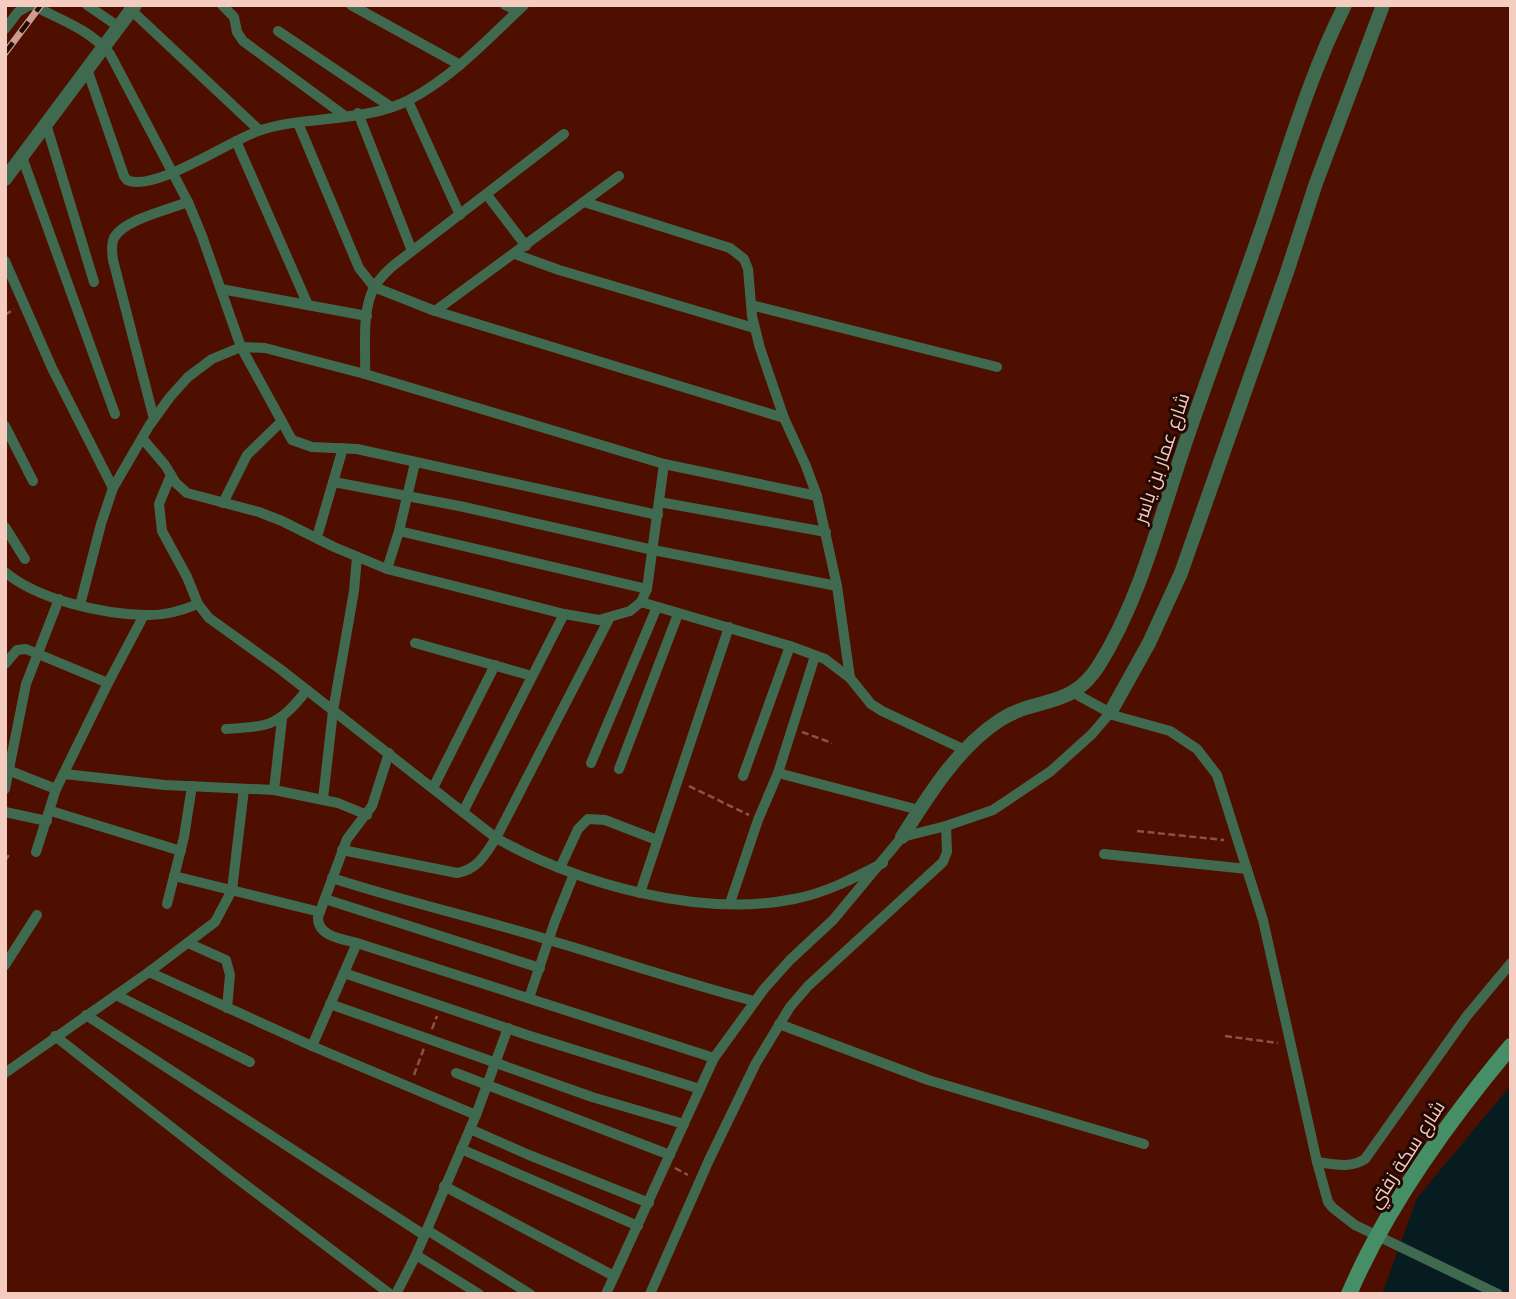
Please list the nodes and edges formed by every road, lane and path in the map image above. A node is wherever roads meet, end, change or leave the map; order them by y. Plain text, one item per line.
1 (31, 5) edge
2 (222, 5) edge
3 (351, 5) edge
4 (505, 5) edge
5 (1345, 5) edge
6 (1383, 5) edge
7 (88, 6) edge
8 (133, 8) edge
9 (521, 8) edge
10 (114, 24) junction
11 (5, 29) edge
12 (278, 31) dead end
13 (100, 43) junction
14 (460, 65) junction
15 (87, 69) junction
16 (408, 101) junction
17 (391, 107) junction
18 (358, 113) junction
19 (345, 116) junction
20 (298, 123) junction
21 (46, 124) junction
22 (259, 130) junction
23 (564, 134) dead end
24 (236, 141) junction
25 (22, 157) junction
26 (173, 173) junction
27 (619, 176) dead end
28 (5, 179) edge
29 (486, 195) junction
30 (188, 202) junction
31 (584, 202) junction
32 (460, 215) junction
33 (526, 246) junction
34 (412, 251) junction
35 (515, 254) junction
36 (5, 261) edge
37 (94, 282) dead end
38 (374, 286) junction
39 (221, 289) junction
40 (308, 305) junction
41 (751, 305) junction
42 (435, 311) junction
43 (367, 316) junction
44 (754, 327) junction
45 (241, 347) junction
46 (997, 367) dead end
47 (365, 374) junction
48 (115, 414) dead end
49 (783, 418) junction
50 (154, 419) junction
51 (281, 422) junction
52 (5, 426) edge
53 (142, 438) junction
54 (343, 448) junction
55 (415, 463) junction
56 (664, 464) junction
57 (171, 475) junction
58 (33, 481) dead end
59 (334, 482) junction
60 (113, 488) junction
61 (408, 496) junction
62 (817, 496) junction
63 (659, 502) junction
64 (223, 503) junction
65 (657, 515) junction
66 (5, 527) edge
67 (399, 531) junction
68 (826, 532) junction
69 (317, 537) junction
70 (653, 550) junction
71 (357, 557) junction
72 (25, 559) dead end
73 (387, 569) junction
74 (5, 572) edge
75 (837, 586) junction
76 (647, 589) junction
77 (58, 599) junction
78 (641, 602) junction
79 (198, 604) junction
80 (80, 605) junction
81 (657, 607) junction
82 (564, 614) junction
83 (678, 614) junction
84 (144, 615) junction
85 (609, 619) junction
86 (729, 627) junction
87 (415, 643) dead end
88 (789, 646) junction
89 (38, 653) junction
90 (816, 656) junction
91 (5, 664) edge
92 (495, 665) junction
93 (532, 676) junction
94 (850, 678) junction
95 (107, 683) junction
96 (307, 690) junction
97 (1074, 693) junction
98 (332, 711) junction
99 (1107, 711) junction
100 (282, 719) junction
101 (791, 728) junction
102 (226, 729) dead end
103 (832, 743) dead end
104 (965, 750) junction
105 (390, 753) junction
106 (591, 764) dead end
107 (7, 769) edge
108 (619, 769) dead end
109 (778, 773) junction
110 (64, 774) junction
111 (743, 776) dead end
112 (676, 780) junction
113 (192, 786) junction
114 (433, 788) junction
115 (5, 789) edge
116 (56, 789) junction
117 (244, 789) junction
118 (274, 790) junction
119 (323, 799) junction
120 (919, 810) junction
121 (5, 811) edge
122 (464, 812) junction
123 (367, 815) junction
124 (49, 816) junction
125 (758, 820) junction
126 (946, 826) junction
127 (1137, 831) dead end
128 (902, 837) junction
129 (496, 838) junction
130 (657, 840) junction
131 (1239, 842) junction
132 (342, 850) junction
133 (181, 851) junction
134 (36, 852) dead end
135 (1104, 854) dead end
136 (9, 855) dead end
137 (5, 861) edge
138 (883, 863) junction
139 (559, 868) junction
140 (1247, 869) junction
141 (574, 874) junction
142 (174, 876) junction
143 (332, 878) junction
144 (232, 890) junction
145 (640, 893) junction
146 (325, 899) junction
147 (730, 903) junction
148 (167, 904) dead end
149 (320, 912) junction
150 (37, 915) dead end
151 (549, 940) junction
152 (188, 943) junction
153 (356, 943) junction
154 (1511, 963) edge
155 (5, 965) edge
156 (540, 968) junction
157 (149, 972) junction
158 (344, 973) junction
159 (116, 995) junction
160 (529, 998) junction
161 (754, 1002) junction
162 (330, 1004) junction
163 (227, 1008) junction
164 (86, 1015) junction
165 (779, 1024) junction
166 (508, 1028) junction
167 (1225, 1036) dead end
168 (55, 1037) junction
169 (1292, 1044) junction
170 (312, 1046) junction
171 (1511, 1046) edge
172 (714, 1058) junction
173 (497, 1061) junction
174 (250, 1062) dead end
175 (5, 1073) edge
176 (456, 1073) dead end
177 (488, 1086) junction
178 (700, 1089) junction
179 (476, 1115) junction
180 (684, 1124) junction
181 (470, 1129) junction
182 (1144, 1144) dead end
183 (461, 1149) junction
184 (670, 1154) junction
185 (1317, 1162) junction
186 (676, 1169) dead end
187 (696, 1179) dead end
188 (444, 1186) junction
189 (649, 1203) junction
190 (638, 1226) junction
191 (426, 1233) junction
192 (1385, 1240) junction
193 (416, 1255) junction
194 (614, 1276) junction
195 (390, 1294) edge
196 (396, 1294) edge
197 (479, 1294) edge
198 (530, 1294) edge
199 (606, 1294) edge
200 (650, 1294) edge
201 (1349, 1294) edge
202 (1498, 1294) edge

1 - 11 street
1 - 13 street
2 - 19 street
3 - 14 street
4 - 9 street
5 - 97 street, شارع عمار بن ياسر
6 - 99 street
7 - 10 street
8 - 10 street
8 - 22 street
9 - 14 street
10 - 13 street
12 - 17 street
13 - 15 street
13 - 26 street
14 - 16 street
15 - 21 street
15 - 26 street
16 - 17 street
16 - 32 street
17 - 18 street
18 - 19 street
18 - 34 street
19 - 20 street
20 - 22 street
20 - 38 street
21 - 25 street
21 - 37 street
22 - 24 street
23 - 29 street
24 - 26 street
24 - 40 street
25 - 28 street
25 - 48 street
26 - 30 street
27 - 31 street
29 - 32 street
29 - 33 street
30 - 39 street
30 - 50 street
31 - 33 street
31 - 41 street
32 - 34 street
33 - 35 street
34 - 38 street
35 - 42 street
35 - 44 street
36 - 60 street
38 - 42 street
38 - 43 street
39 - 40 street
39 - 45 street
40 - 43 street
41 - 44 street
41 - 46 street
42 - 49 street
43 - 47 street
44 - 49 street
45 - 47 street
45 - 50 street
45 - 51 street
47 - 56 street
49 - 62 street
50 - 53 street
51 - 54 street
51 - 64 street
52 - 58 street
53 - 57 street
53 - 60 street
54 - 55 street
54 - 59 street
55 - 61 street
55 - 65 street
56 - 62 street
56 - 63 street
57 - 64 street
57 - 79 street
59 - 61 street
59 - 69 street
60 - 80 street
61 - 67 street
61 - 70 street
62 - 68 street
63 - 65 street
63 - 68 street
64 - 69 street
65 - 70 street
66 - 72 street
67 - 73 street
67 - 76 street
68 - 75 street
69 - 71 street
70 - 75 street
70 - 76 street
71 - 73 street
71 - 98 street
73 - 82 street
74 - 77 street
75 - 94 street
76 - 78 street
77 - 80 street
77 - 89 street
78 - 81 street
78 - 85 street
79 - 84 street
79 - 96 street
80 - 84 street
81 - 83 street
81 - 106 street
82 - 85 street
82 - 93 street
83 - 86 street
83 - 108 street
84 - 95 street
85 - 129 street
86 - 88 street
86 - 112 street
87 - 92 street
88 - 90 street
88 - 111 street
89 - 91 street
89 - 95 street
89 - 107 street
90 - 94 street
90 - 101 street
92 - 93 street
92 - 114 street
93 - 122 street
94 - 104 street
95 - 110 street
96 - 98 street
96 - 100 street
97 - 99 street
97 - 104 street, شارع عمار بن ياسر
98 - 105 street
98 - 119 street
99 - 126 street
99 - 131 street
100 - 102 street
100 - 118 street
101 - 103 path
101 - 109 street
104 - 120 street, شارع عمار بن ياسر
105 - 114 street
105 - 123 street
107 - 115 street
107 - 116 street
109 - 120 street
109 - 125 street
110 - 113 street
110 - 116 street
112 - 125 path
112 - 130 street
113 - 117 street
113 - 133 street
114 - 122 street
116 - 124 street
117 - 118 street
117 - 144 street
118 - 119 street
119 - 123 street
120 - 128 street, شارع عمار بن ياسر
121 - 124 street
122 - 129 street
123 - 132 street
124 - 133 street
124 - 134 street
125 - 147 street
126 - 128 street
126 - 165 street
127 - 131 path
128 - 138 street
129 - 132 street
129 - 139 street
130 - 139 street
130 - 145 street
131 - 140 street
132 - 143 street
133 - 142 street
135 - 140 street
136 - 137 path
138 - 147 street
138 - 161 street
139 - 141 street
140 - 169 street
141 - 145 street
141 - 151 street
142 - 144 street
142 - 148 street
143 - 146 street
143 - 151 street
144 - 149 street
144 - 152 street
145 - 147 street
146 - 149 street
146 - 156 street
149 - 153 street
150 - 155 street
151 - 156 street
151 - 161 street
152 - 157 street
152 - 163 street
153 - 158 street
153 - 160 street
154 - 185 street
156 - 160 street
157 - 159 street
157 - 163 street
158 - 162 street
158 - 166 street
159 - 164 street
159 - 174 street
160 - 172 street
161 - 172 street
162 - 170 street
162 - 173 street
163 - 170 street
164 - 168 street
164 - 191 street
165 - 182 street
165 - 200 street
166 - 173 street
166 - 178 street
167 - 169 path
168 - 175 street
168 - 195 street
169 - 185 street
170 - 179 street
171 - 192 main road, شارع سكة زفتي
172 - 178 street
173 - 177 street
173 - 180 street
176 - 177 street
177 - 179 street
177 - 184 street
178 - 180 street
179 - 181 street
180 - 184 street
181 - 183 street
181 - 189 street
183 - 188 street
183 - 190 street
184 - 189 street
185 - 192 street
186 - 187 path
188 - 191 street
188 - 194 street
189 - 190 street
190 - 194 street
191 - 193 street
191 - 198 street
192 - 201 main road, شارع سكة زفتي
192 - 202 street
193 - 196 street
193 - 197 street
194 - 199 street

